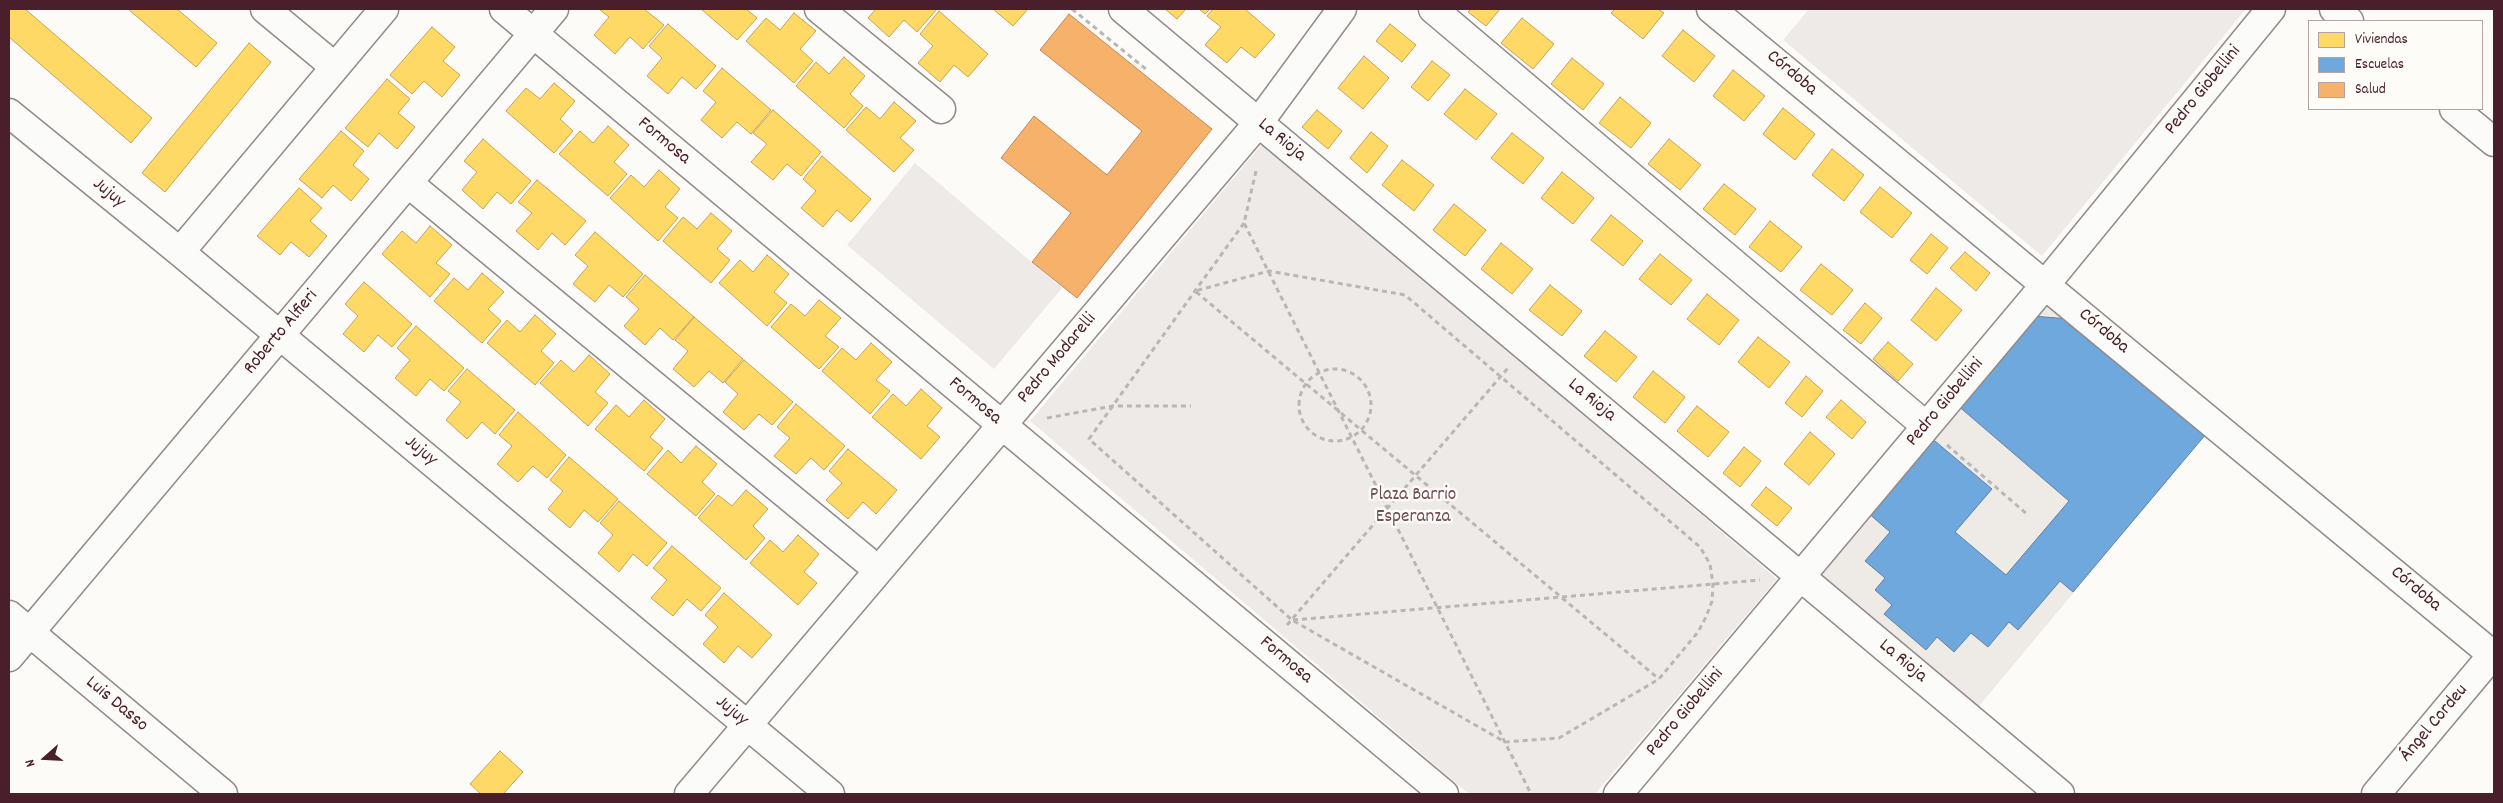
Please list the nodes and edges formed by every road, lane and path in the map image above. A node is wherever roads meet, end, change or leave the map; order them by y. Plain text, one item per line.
1 (265, 9) edge
2 (384, 9) edge
3 (504, 9) edge
4 (554, 9) edge
5 (819, 9) edge
6 (1072, 9) edge
7 (1123, 9) edge
8 (1342, 9) edge
9 (1433, 9) edge
10 (1711, 9) edge
11 (2270, 9) edge
12 (2334, 9) edge
13 (2347, 20) edge
14 (534, 34) junction
15 (335, 67) junction
16 (1148, 72) dead end
17 (941, 109) dead end
18 (2455, 110) edge
19 (9, 112) edge
20 (1258, 122) junction
21 (2494, 142) edge
22 (1256, 170) dead end
23 (408, 183) junction
24 (1244, 223) junction
25 (180, 252) junction
26 (1269, 271) junction
27 (2045, 284) junction
28 (1196, 291) junction
29 (280, 335) junction
30 (1527, 347) junction
31 (1320, 372) junction
32 (1501, 376) junction
33 (1306, 383) junction
34 (1113, 406) junction
35 (1191, 406) dead end
36 (1339, 411) junction
37 (1002, 425) junction
38 (1926, 426) junction
39 (1361, 430) junction
40 (1352, 437) junction
41 (1416, 476) junction
42 (1387, 508) junction
43 (2028, 515) dead end
44 (878, 570) junction
45 (1800, 576) junction
46 (1713, 584) junction
47 (1560, 597) junction
48 (1437, 607) junction
49 (9, 615) edge
50 (1292, 620) junction
51 (30, 632) junction
52 (1269, 648) junction
53 (2494, 654) edge
54 (9, 657) edge
55 (1658, 679) junction
56 (747, 725) junction
57 (1505, 742) junction
58 (223, 794) edge
59 (689, 794) edge
60 (830, 794) edge
61 (1444, 794) edge
62 (1531, 794) edge
63 (1618, 794) edge
64 (2060, 794) edge
65 (2376, 794) edge

1 - 15 street
2 - 15 street
3 - 14 street, Formosa
4 - 14 street, Roberto Alfieri
5 - 17 street
6 - 16 path
7 - 20 street, La Rioja
8 - 20 street, Pedro Modarelli
9 - 38 street
10 - 27 street, Córdoba
11 - 27 street, Pedro Giobellini
12 - 13 street
14 - 23 street, Roberto Alfieri
14 - 37 street, Formosa
15 - 25 street
18 - 21 street
19 - 25 street, Jujuy
20 - 30 street, La Rioja
20 - 37 street, Pedro Modarelli
22 - 24 path
23 - 29 street, Roberto Alfieri
23 - 44 street
24 - 26 path
24 - 28 path
25 - 29 street, Jujuy
26 - 28 path
26 - 31 path
26 - 32 path
27 - 38 street, Pedro Giobellini
27 - 53 street, Córdoba
28 - 33 path
28 - 34 path
29 - 51 street, Roberto Alfieri
29 - 56 street, Jujuy
30 - 32 path
30 - 45 street, La Rioja
31 - 33 path
31 - 36 path
31 - 39 path
32 - 41 path
32 - 46 path
33 - 36 path
33 - 40 path
34 - 35 path
34 - 37 path
34 - 50 path
36 - 39 path
36 - 40 path
37 - 44 street, Pedro Modarelli
37 - 52 street, Formosa
38 - 43 path
38 - 45 street, Pedro Giobellini
39 - 40 path
39 - 41 path
40 - 42 path
41 - 42 path
41 - 47 path
42 - 48 path
42 - 50 path
44 - 56 street, Pedro Modarelli
45 - 46 path
45 - 63 street, Pedro Giobellini
45 - 64 street, La Rioja
46 - 47 path
46 - 55 path
47 - 48 path
47 - 55 path
48 - 50 path
48 - 57 path
49 - 51 street, Luis Dasso
50 - 52 path
50 - 57 path
51 - 54 street, Roberto Alfieri
51 - 58 street, Luis Dasso
52 - 61 street, Formosa
53 - 65 street, Ángel Cordeu
55 - 57 path
56 - 59 street, Pedro Modarelli
56 - 60 street, Jujuy
57 - 62 path

